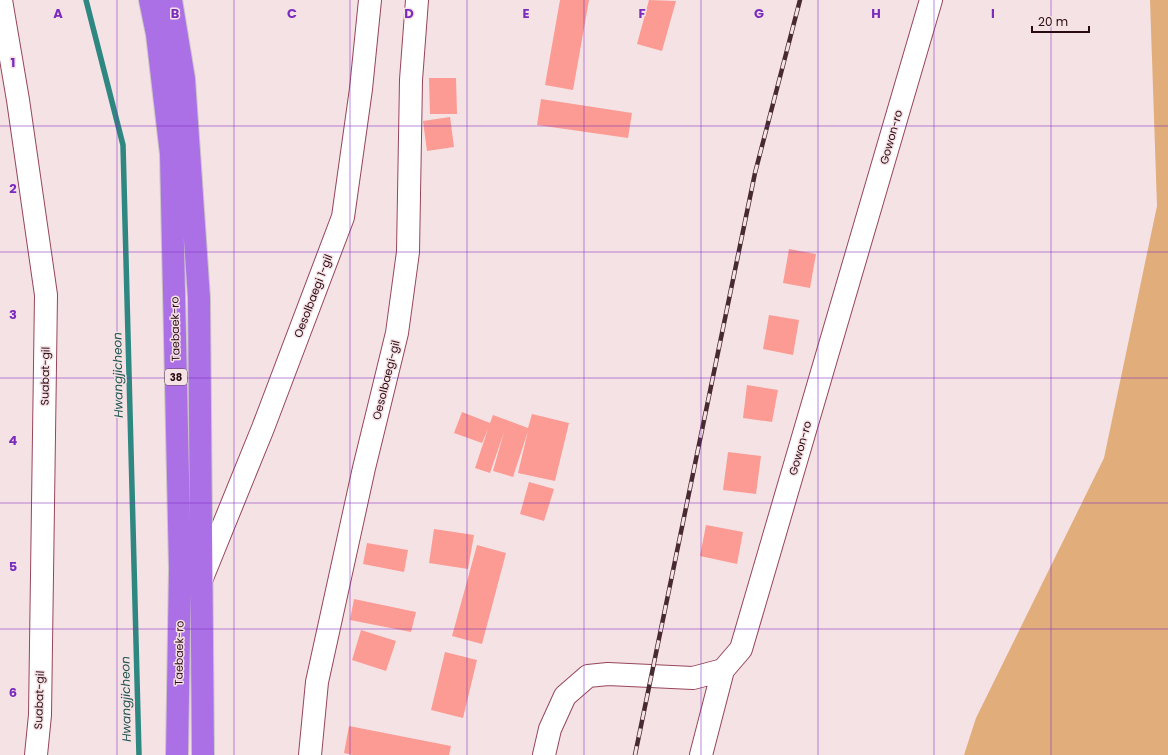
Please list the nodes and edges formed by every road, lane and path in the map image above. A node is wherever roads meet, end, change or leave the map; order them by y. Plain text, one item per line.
1 (1, 0) edge
2 (150, 0) edge
3 (171, 0) edge
4 (370, 0) edge
5 (418, 0) edge
6 (931, 0) edge
7 (9, 102) edge
8 (202, 578) junction
9 (723, 670) junction
10 (36, 755) edge
11 (177, 755) edge
12 (203, 755) edge
13 (310, 755) edge
14 (544, 755) edge
15 (701, 755) edge

1 - 7 street, Suabat-gil
2 - 11 highway, Taebaek-ro / 38
3 - 8 highway, Taebaek-ro / 38
4 - 8 street, Oesolbaegi 1-gil
5 - 13 street, Oesolbaegi-gil
6 - 9 street, Gowon-ro
7 - 10 street, Suabat-gil
8 - 12 highway, Taebaek-ro / 38
9 - 14 street
9 - 15 street

